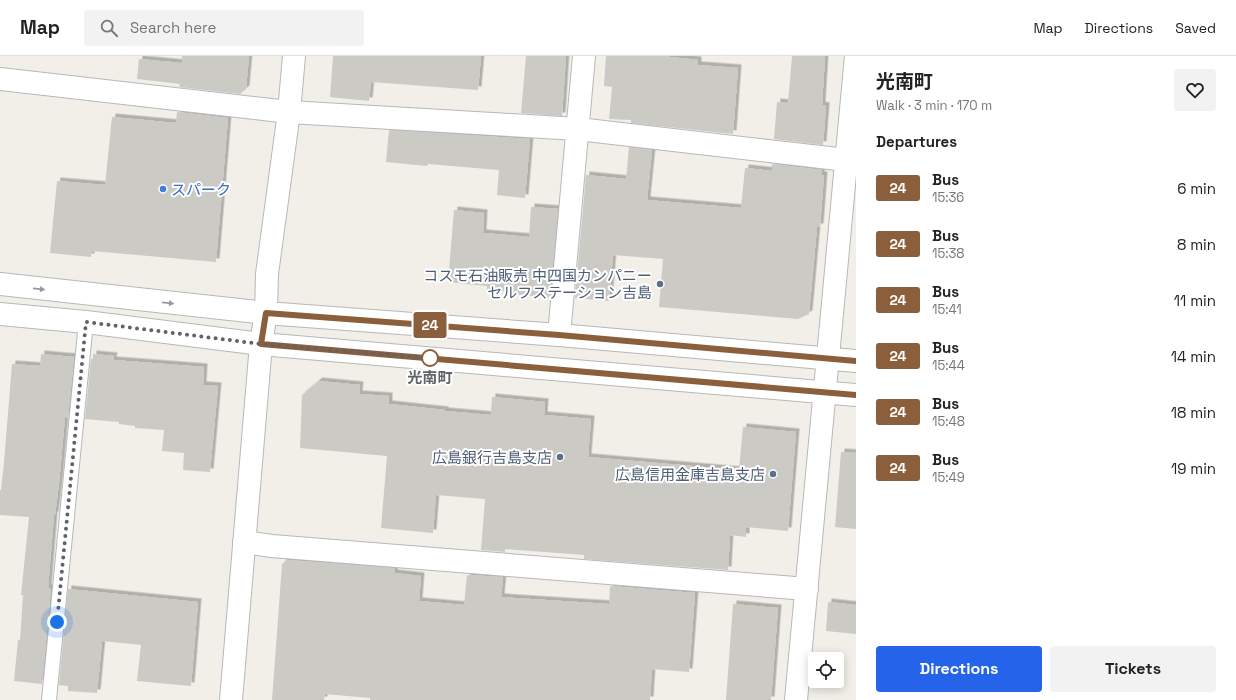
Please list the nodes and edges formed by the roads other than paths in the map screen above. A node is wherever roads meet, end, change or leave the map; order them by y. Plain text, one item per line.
1 (294, 56) edge
2 (584, 56) edge
3 (856, 56) edge
4 (0, 79) edge
5 (289, 112) junction
6 (578, 129) junction
7 (852, 134) edge
8 (846, 160) junction
9 (0, 284) edge
10 (266, 313) junction
11 (0, 314) edge
12 (86, 322) junction
13 (559, 335) junction
14 (261, 344) junction
15 (828, 358) junction
16 (856, 361) edge
17 (824, 391) junction
18 (856, 395) edge
19 (244, 542) junction
20 (806, 589) junction
21 (49, 700) edge
22 (231, 700) edge
23 (796, 700) edge

1 - 5 street
2 - 6 street
3 - 7 street
4 - 5 street
5 - 6 street
5 - 10 street
6 - 8 street
6 - 13 street
7 - 8 street
8 - 15 street
9 -> 10 street
10 - 13 street
10 - 14 street
11 - 12 street
12 - 14 street
12 - 21 lane
13 - 15 street
14 - 17 street
14 - 19 street
15 - 16 street
15 - 17 street
17 - 18 street
17 - 20 street
19 - 20 street
19 - 22 street
20 - 23 street

